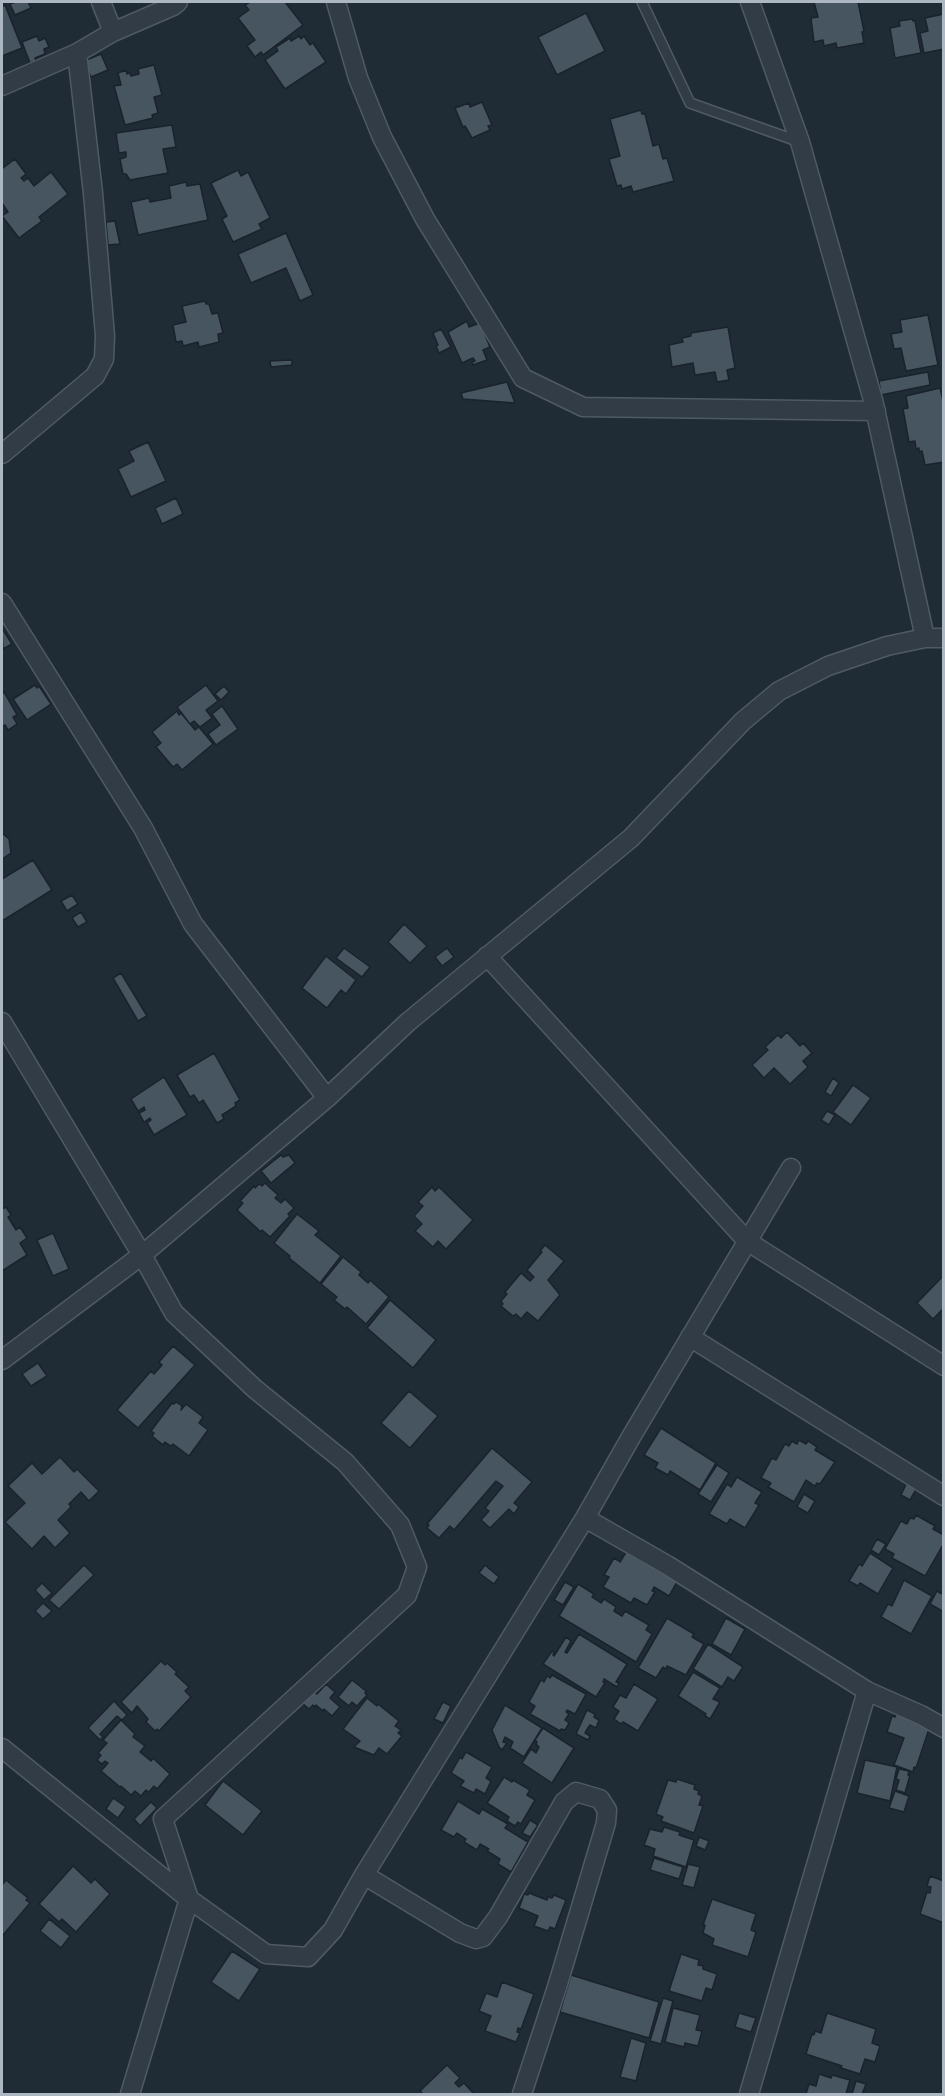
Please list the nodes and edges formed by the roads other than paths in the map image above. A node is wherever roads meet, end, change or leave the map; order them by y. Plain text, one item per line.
1 (101, 2) edge
2 (178, 2) edge
3 (336, 2) edge
4 (642, 2) edge
5 (750, 2) edge
6 (113, 32) junction
7 (77, 53) junction
8 (3, 81) edge
9 (800, 142) junction
10 (876, 411) junction
11 (2, 454) edge
12 (2, 603) edge
13 (934, 638) edge
14 (488, 956) junction
15 (2, 1022) edge
16 (327, 1098) junction
17 (790, 1168) dead end
18 (747, 1241) junction
19 (142, 1255) junction
20 (690, 1337) junction
21 (2, 1360) edge
22 (944, 1366) edge
23 (944, 1496) edge
24 (585, 1518) junction
25 (867, 1691) junction
26 (944, 1728) edge
27 (2, 1748) edge
28 (364, 1875) junction
29 (189, 1899) junction
30 (130, 2094) edge
31 (522, 2094) edge
32 (749, 2094) edge

1 - 6 street
2 - 6 street
3 - 10 street
4 - 9 lane
5 - 9 street
6 - 7 street
7 - 8 street
7 - 11 street
9 - 10 street
10 - 13 street
12 - 16 street
13 - 14 street
14 - 16 street
14 - 18 street
15 - 19 street
16 - 19 street
17 - 18 street
18 - 20 street
18 - 22 street
19 - 21 street
19 - 29 street
20 - 23 street
20 - 24 street
24 - 25 street
24 - 28 street
25 - 26 street
25 - 32 street
27 - 29 street
28 - 29 street
28 - 31 street
29 - 30 street

